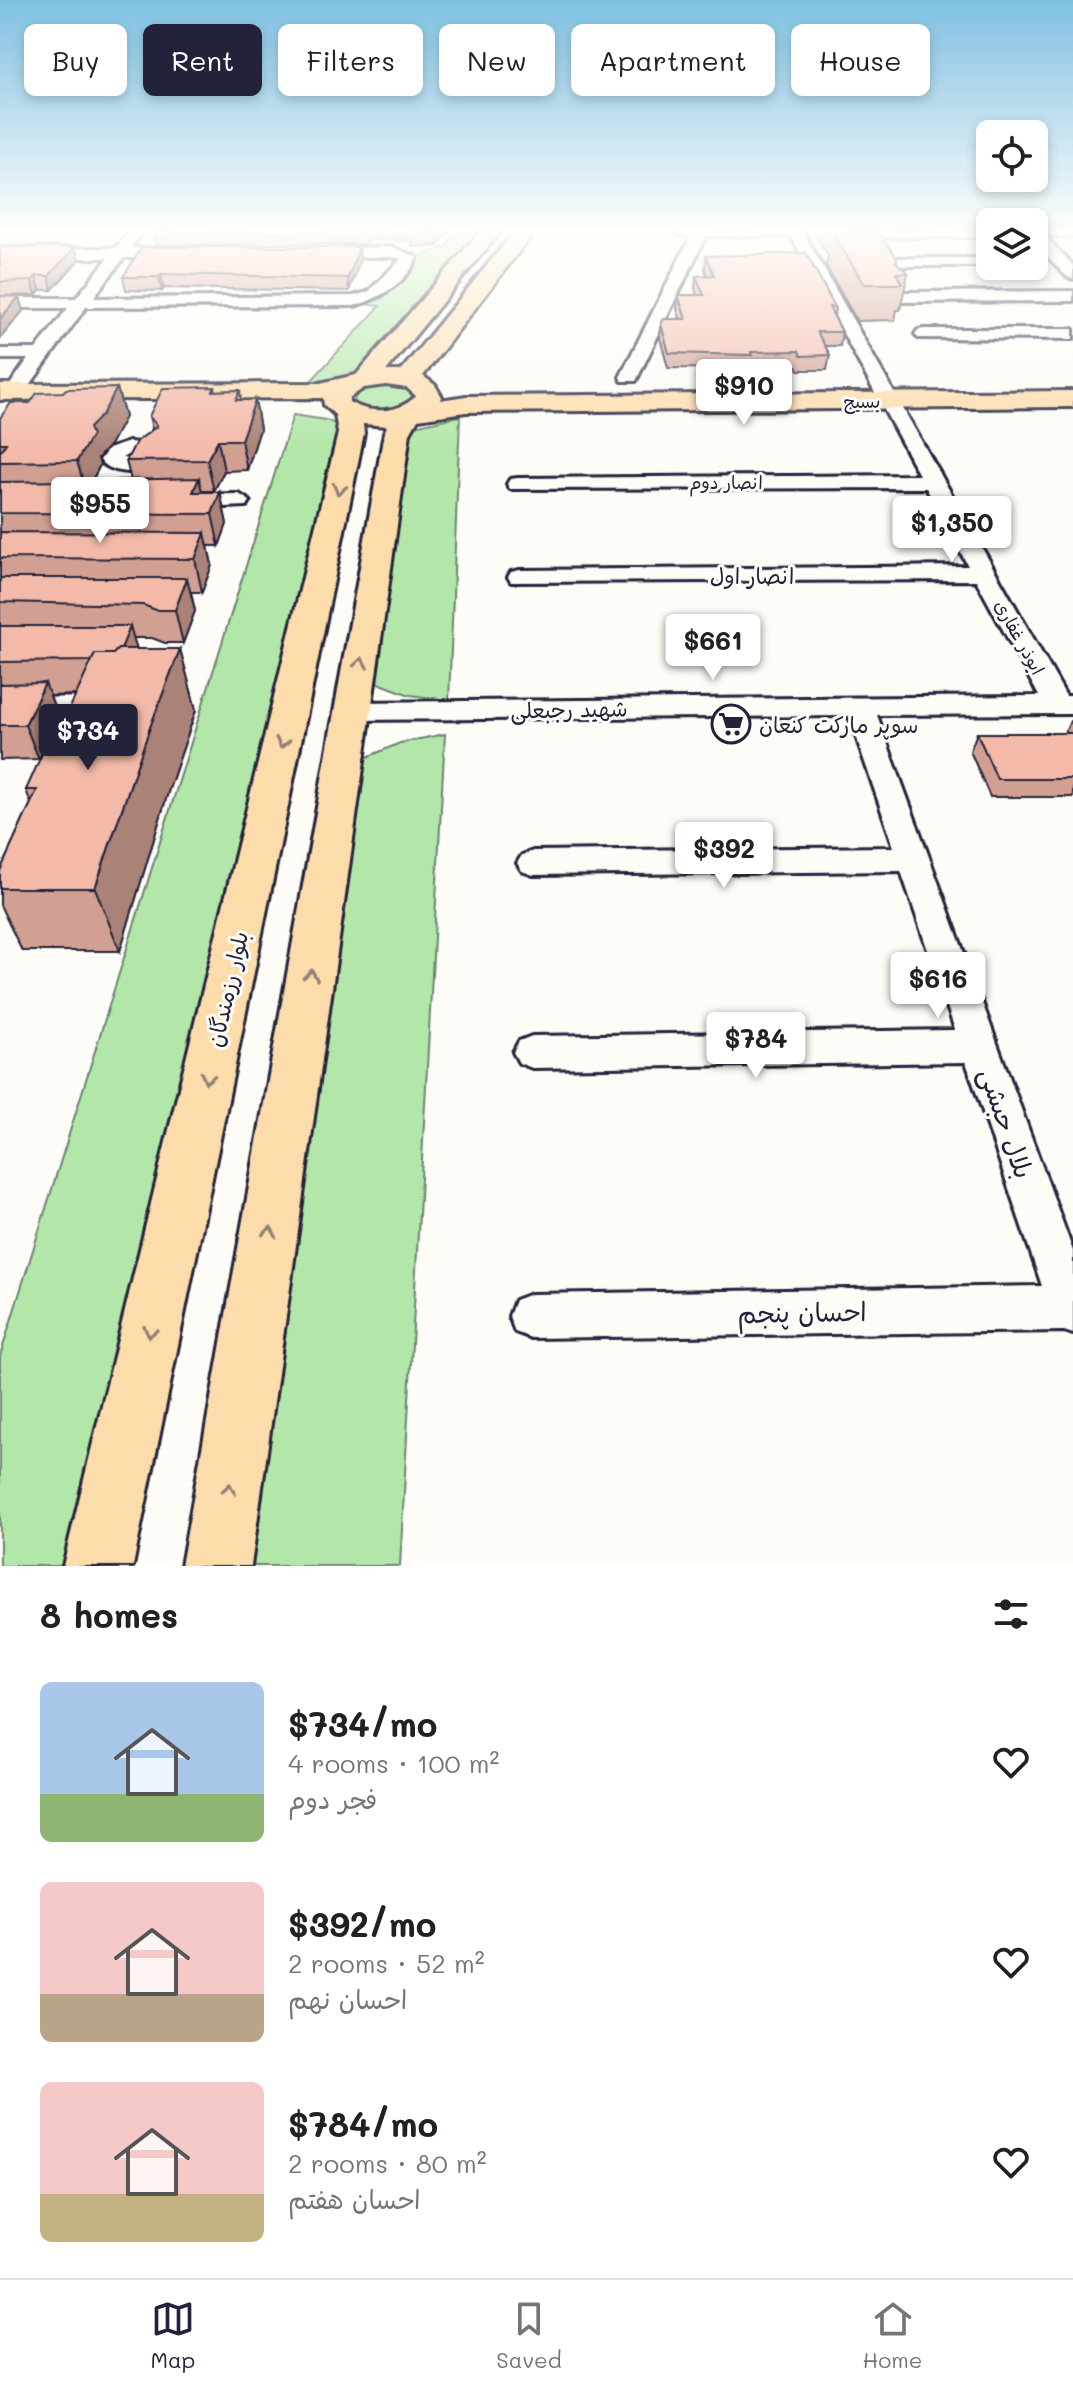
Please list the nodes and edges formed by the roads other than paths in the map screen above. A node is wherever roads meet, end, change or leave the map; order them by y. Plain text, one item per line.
1 (78, 305) edge
2 (429, 305) edge
3 (474, 305) edge
4 (660, 305) edge
5 (838, 305) edge
6 (924, 334) dead end
7 (1073, 334) edge
8 (0, 354) edge
9 (41, 354) junction
10 (629, 377) dead end
11 (1073, 385) edge
12 (888, 394) junction
13 (353, 397) junction
14 (411, 397) junction
15 (1073, 399) edge
16 (6, 402) edge
17 (139, 464) edge
18 (118, 477) edge
19 (934, 481) junction
20 (518, 484) dead end
21 (239, 501) dead end
22 (166, 502) edge
23 (984, 573) junction
24 (520, 577) dead end
25 (1065, 705) edge
26 (122, 706) edge
27 (0, 707) edge
28 (860, 707) junction
29 (353, 711) junction
30 (914, 859) junction
31 (533, 863) dead end
32 (980, 1046) junction
33 (532, 1052) dead end
34 (1069, 1292) edge
35 (531, 1316) dead end
36 (98, 1566) edge
37 (216, 1566) edge

1 - 9 street
2 - 13 main road
3 - 14 main road
4 - 10 street
5 - 12 street, ابوذر غفاری
6 - 7 street
8 - 9 street
9 - 16 street
11 - 12 main road, بسیج
12 - 14 main road, بسیج
12 - 15 main road, بسیج
12 - 19 street, ابوذر غفاری
13 - 14 main road
13 - 14 main road
13 - 16 main road
13 -> 36 main road, بلوار رزمندگان
29 -> 14 main road
17 - 18 street
19 - 20 street, انصار دوم
19 - 23 street, ابوذر غفاری
21 - 22 street
23 - 24 street, انصار اول
23 - 25 street, ابوذر غفاری
25 - 28 street, شهید رجبعلی
26 - 27 street
28 - 29 street, شهید رجبعلی
28 - 30 street, بلال حبشی
37 -> 29 main road
30 - 31 street
30 - 32 street, بلال حبشی
32 - 33 street
32 - 34 street, بلال حبشی
34 - 35 street, احسان پنجم

